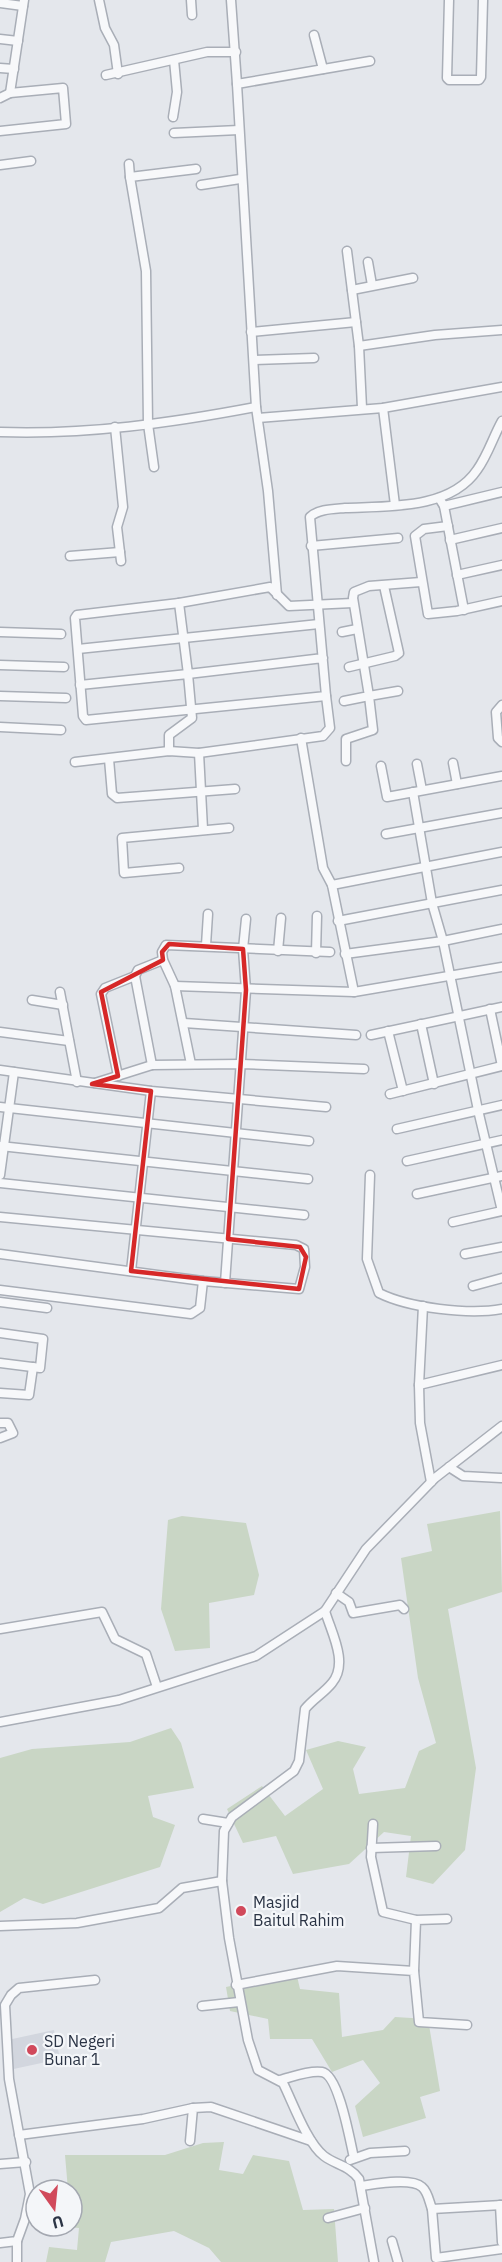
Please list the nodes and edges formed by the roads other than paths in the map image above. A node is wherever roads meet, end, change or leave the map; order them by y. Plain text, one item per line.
1 (99, 0) edge
2 (190, 0) edge
3 (231, 0) edge
4 (449, 0) edge
5 (483, 0) edge
6 (0, 3) edge
7 (24, 3) edge
8 (192, 15) dead end
9 (314, 35) dead end
10 (0, 39) edge
11 (18, 41) junction
12 (236, 52) junction
13 (174, 60) junction
14 (370, 61) dead end
15 (0, 68) edge
16 (14, 69) junction
17 (323, 69) junction
18 (118, 74) junction
19 (106, 75) dead end
20 (237, 84) junction
21 (10, 93) junction
22 (0, 98) edge
23 (173, 117) dead end
24 (0, 130) edge
25 (239, 130) junction
26 (174, 132) dead end
27 (31, 161) dead end
28 (129, 164) dead end
29 (0, 165) edge
30 (196, 169) dead end
31 (130, 177) junction
32 (240, 179) junction
33 (201, 185) dead end
34 (347, 251) dead end
35 (368, 262) dead end
36 (413, 278) dead end
37 (372, 285) junction
38 (352, 290) junction
39 (356, 322) junction
40 (502, 330) edge
41 (251, 332) junction
42 (358, 346) junction
43 (314, 358) dead end
44 (254, 360) junction
45 (502, 387) edge
46 (256, 407) junction
47 (362, 408) junction
48 (383, 408) junction
49 (258, 418) junction
50 (502, 421) edge
51 (148, 424) junction
52 (115, 427) junction
53 (0, 432) edge
54 (154, 467) dead end
55 (502, 492) edge
56 (441, 502) junction
57 (395, 505) junction
58 (448, 526) junction
59 (502, 528) edge
60 (398, 538) dead end
61 (450, 540) junction
62 (311, 546) junction
63 (70, 556) dead end
64 (502, 565) edge
65 (457, 575) junction
66 (421, 582) junction
67 (384, 586) junction
68 (277, 595) junction
69 (502, 601) edge
70 (179, 603) junction
71 (317, 603) junction
72 (353, 603) junction
73 (464, 610) junction
74 (319, 624) junction
75 (357, 629) junction
76 (0, 632) edge
77 (342, 632) dead end
78 (61, 634) dead end
79 (184, 638) junction
80 (78, 649) junction
81 (322, 658) junction
82 (365, 664) junction
83 (0, 665) edge
84 (64, 667) dead end
85 (349, 667) dead end
86 (188, 674) junction
87 (80, 685) junction
88 (398, 691) dead end
89 (0, 696) edge
90 (326, 696) junction
91 (369, 696) junction
92 (66, 698) dead end
93 (344, 702) dead end
94 (502, 705) edge
95 (192, 710) junction
96 (0, 727) edge
97 (61, 730) dead end
98 (301, 738) junction
99 (502, 742) edge
100 (169, 751) junction
101 (199, 753) junction
102 (109, 759) junction
103 (346, 761) dead end
104 (75, 762) dead end
105 (453, 763) dead end
106 (417, 764) dead end
107 (381, 766) dead end
108 (502, 776) edge
109 (457, 784) junction
110 (235, 789) dead end
111 (201, 791) junction
112 (418, 791) junction
113 (502, 813) edge
114 (229, 828) dead end
115 (420, 828) junction
116 (203, 829) junction
117 (386, 834) dead end
118 (502, 852) edge
119 (426, 866) junction
120 (179, 868) dead end
121 (332, 885) junction
122 (502, 890) edge
123 (432, 903) junction
124 (208, 914) dead end
125 (317, 916) dead end
126 (281, 918) dead end
127 (246, 919) dead end
128 (338, 921) junction
129 (502, 929) edge
130 (443, 941) junction
131 (206, 945) junction
132 (243, 949) junction
133 (278, 951) junction
134 (330, 952) dead end
135 (316, 953) junction
136 (345, 954) junction
137 (163, 960) junction
138 (502, 967) edge
139 (135, 976) junction
140 (451, 978) junction
141 (175, 986) junction
142 (246, 990) junction
143 (60, 992) dead end
144 (354, 992) junction
145 (32, 1000) dead end
146 (63, 1005) junction
147 (502, 1007) edge
148 (490, 1009) junction
149 (459, 1016) junction
150 (184, 1023) junction
151 (422, 1024) junction
152 (243, 1027) junction
153 (388, 1031) junction
154 (0, 1032) edge
155 (356, 1035) dead end
156 (370, 1035) dead end
157 (69, 1041) junction
158 (190, 1064) junction
159 (241, 1064) junction
160 (152, 1065) junction
161 (502, 1066) edge
162 (364, 1069) dead end
163 (0, 1070) edge
164 (14, 1072) junction
165 (471, 1074) junction
166 (118, 1076) junction
167 (77, 1082) junction
168 (92, 1084) junction
169 (434, 1084) junction
170 (151, 1091) junction
171 (404, 1091) junction
172 (390, 1094) dead end
173 (238, 1101) junction
174 (502, 1105) edge
175 (4, 1107) edge
176 (326, 1107) dead end
177 (478, 1110) junction
178 (147, 1124) junction
179 (397, 1129) dead end
180 (236, 1133) junction
181 (502, 1140) edge
182 (309, 1142) dead end
183 (488, 1143) junction
184 (2, 1147) edge
185 (407, 1161) dead end
186 (143, 1162) junction
187 (233, 1171) junction
188 (0, 1175) edge
189 (370, 1175) dead end
190 (498, 1177) edge
191 (308, 1179) dead end
192 (0, 1183) edge
193 (417, 1194) dead end
194 (139, 1198) junction
195 (231, 1208) junction
196 (502, 1211) edge
197 (304, 1215) dead end
198 (0, 1217) edge
199 (453, 1222) dead end
200 (136, 1230) junction
201 (228, 1239) junction
202 (502, 1246) edge
203 (0, 1254) edge
204 (465, 1254) dead end
205 (131, 1271) junction
206 (502, 1278) edge
207 (203, 1281) junction
208 (225, 1283) junction
209 (472, 1286) dead end
210 (0, 1290) edge
211 (0, 1302) edge
212 (423, 1306) junction
213 (47, 1308) dead end
214 (502, 1309) edge
215 (0, 1333) edge
216 (0, 1363) edge
217 (502, 1365) edge
218 (33, 1368) junction
219 (419, 1384) junction
220 (0, 1393) edge
221 (0, 1422) edge
222 (502, 1425) edge
223 (0, 1438) edge
224 (449, 1467) junction
225 (501, 1478) edge
226 (431, 1482) junction
227 (336, 1593) junction
228 (404, 1609) dead end
229 (325, 1611) junction
230 (0, 1629) edge
231 (157, 1687) junction
232 (0, 1722) edge
233 (203, 1819) dead end
234 (228, 1824) junction
235 (373, 1824) dead end
236 (436, 1846) dead end
237 (371, 1848) junction
238 (222, 1881) junction
239 (447, 1919) dead end
240 (416, 1920) junction
241 (0, 1926) edge
242 (414, 1971) junction
243 (95, 1980) dead end
244 (236, 1985) junction
245 (239, 2002) junction
246 (202, 2006) dead end
247 (2, 2024) edge
248 (467, 2025) dead end
249 (280, 2080) junction
250 (193, 2108) junction
251 (19, 2135) junction
252 (311, 2140) junction
253 (190, 2141) dead end
254 (405, 2151) dead end
255 (354, 2158) junction
256 (26, 2162) junction
257 (0, 2164) edge
258 (342, 2165) junction
259 (361, 2186) junction
260 (501, 2205) edge
261 (365, 2208) junction
262 (432, 2209) junction
263 (328, 2218) dead end
264 (17, 2241) junction
265 (392, 2241) dead end
266 (502, 2242) edge
267 (0, 2243) edge
268 (502, 2249) edge
269 (17, 2262) edge
270 (374, 2262) edge
271 (398, 2262) edge

1 - 18 street
2 - 8 street
3 - 12 street
4 - 5 street
6 - 7 street
7 - 11 street
9 - 17 street
10 - 11 street
11 - 16 street
12 - 13 street
12 - 20 street
13 - 18 street
13 - 23 street
14 - 17 street
15 - 16 street
16 - 21 street
17 - 20 street
18 - 19 street
20 - 25 street
21 - 22 street
21 - 24 street
25 - 26 street
25 - 32 street
27 - 29 street
28 - 31 street
30 - 31 street
31 - 51 street
32 - 33 street
32 - 41 street
34 - 38 street
35 - 37 street
36 - 37 street
37 - 38 street
38 - 39 street
39 - 41 street
39 - 42 street
40 - 42 street
41 - 44 street
42 - 47 street
43 - 44 street
44 - 46 street
45 - 48 street
46 - 49 street
46 - 51 street
47 - 48 street
47 - 49 street
48 - 57 street
49 - 68 street
50 - 56 street
51 - 52 street
51 - 54 street
52 - 53 street
52 - 63 street
55 - 56 street
56 - 57 street
56 - 58 street
57 - 62 street
58 - 61 street
58 - 66 street
59 - 61 street
60 - 62 street
61 - 65 street
62 - 71 street
64 - 65 street
65 - 73 street
66 - 67 street
66 - 73 street
67 - 72 street
67 - 82 street
68 - 70 street
68 - 71 street
69 - 73 street
70 - 79 street
70 - 80 street
71 - 72 street
71 - 74 street
72 - 75 street
74 - 79 street
74 - 81 street
75 - 77 street
75 - 82 street
76 - 78 street
79 - 80 street
79 - 86 street
80 - 87 street
81 - 86 street
81 - 90 street
82 - 85 street
82 - 91 street
83 - 84 street
86 - 87 street
86 - 95 street
87 - 95 street
88 - 91 street
89 - 92 street
90 - 95 street
90 - 98 street
91 - 93 street
91 - 103 street
94 - 99 street
95 - 100 street
96 - 97 street
98 - 101 street
98 - 121 street
100 - 101 street
100 - 102 street
101 - 111 street
102 - 104 street
102 - 111 street
105 - 109 street
106 - 112 street
107 - 112 street
108 - 109 street
109 - 112 street
110 - 111 street
111 - 116 street
112 - 115 street
113 - 115 street
114 - 116 street
115 - 117 street
115 - 119 street
116 - 120 street
118 - 119 street
119 - 121 street
119 - 123 street
121 - 128 street
122 - 123 street
123 - 128 street
123 - 130 street
124 - 131 street
125 - 135 street
126 - 133 street
127 - 132 street
128 - 136 street
129 - 130 street
130 - 136 street
130 - 140 street
131 - 132 street
131 - 137 street
132 - 133 street
132 - 142 street
133 - 135 street
134 - 135 street
136 - 144 street
137 - 139 street
137 - 141 street
138 - 140 street
139 - 160 street
139 - 166 street
140 - 144 street
140 - 149 street
141 - 142 street
141 - 150 street
142 - 144 street
142 - 152 street
143 - 146 street
145 - 146 street
146 - 157 street
147 - 148 street
148 - 149 street
148 - 161 street
149 - 151 street
149 - 165 street
150 - 152 street
150 - 158 street
151 - 153 street
151 - 169 street
152 - 155 street
152 - 159 street
153 - 156 street
153 - 171 street
154 - 157 street
157 - 167 street
158 - 159 street
158 - 160 street
159 - 162 street
159 - 173 street
160 - 166 street
161 - 165 street
163 - 164 street
164 - 167 street
164 - 175 street
165 - 169 street
165 - 177 street
166 - 168 street
167 - 168 street
168 - 170 street
169 - 171 street
170 - 173 street
170 - 178 street
171 - 172 street
173 - 176 street
173 - 180 street
174 - 177 street
175 - 178 street
175 - 184 street
177 - 179 street
177 - 183 street
178 - 180 street
178 - 186 street
180 - 182 street
180 - 187 street
181 - 183 street
183 - 185 street
183 - 190 street
184 - 186 street
184 - 188 street
186 - 187 street
186 - 194 street
187 - 191 street
187 - 195 street
189 - 212 street
190 - 193 street
190 - 196 street
192 - 194 street
194 - 195 street
194 - 200 street
195 - 197 street
195 - 201 street
196 - 199 street
198 - 200 street
200 - 201 street
200 - 205 street
201 - 208 street
201 - 208 street
202 - 204 street
203 - 205 street
205 - 207 street
206 - 209 street
207 - 208 street
207 - 210 street
211 - 213 street
212 - 214 street
212 - 219 street
215 - 218 street
216 - 218 street
217 - 219 street
218 - 220 street
219 - 226 street
221 - 223 street
222 - 224 street
224 - 225 street
224 - 226 street
226 - 227 street
227 - 228 street
227 - 229 street
229 - 231 street
229 - 234 street
230 - 231 street
231 - 232 street
233 - 234 street
234 - 238 street
235 - 237 street
236 - 237 street
237 - 240 street
238 - 241 street
238 - 244 street
239 - 240 street
240 - 242 street
242 - 244 street
242 - 248 street
243 - 247 street
244 - 245 street
245 - 246 street
245 - 249 street
247 - 251 street
249 - 252 street
249 - 255 street
250 - 251 street
250 - 252 street
250 - 253 street
251 - 256 street
252 - 258 street
254 - 255 street
255 - 258 street
256 - 257 street
256 - 264 street
258 - 259 street
259 - 261 street
259 - 262 street
260 - 262 street
260 - 266 street
261 - 263 street
261 - 270 street
262 - 268 street
264 - 267 street
264 - 269 street
265 - 271 street

